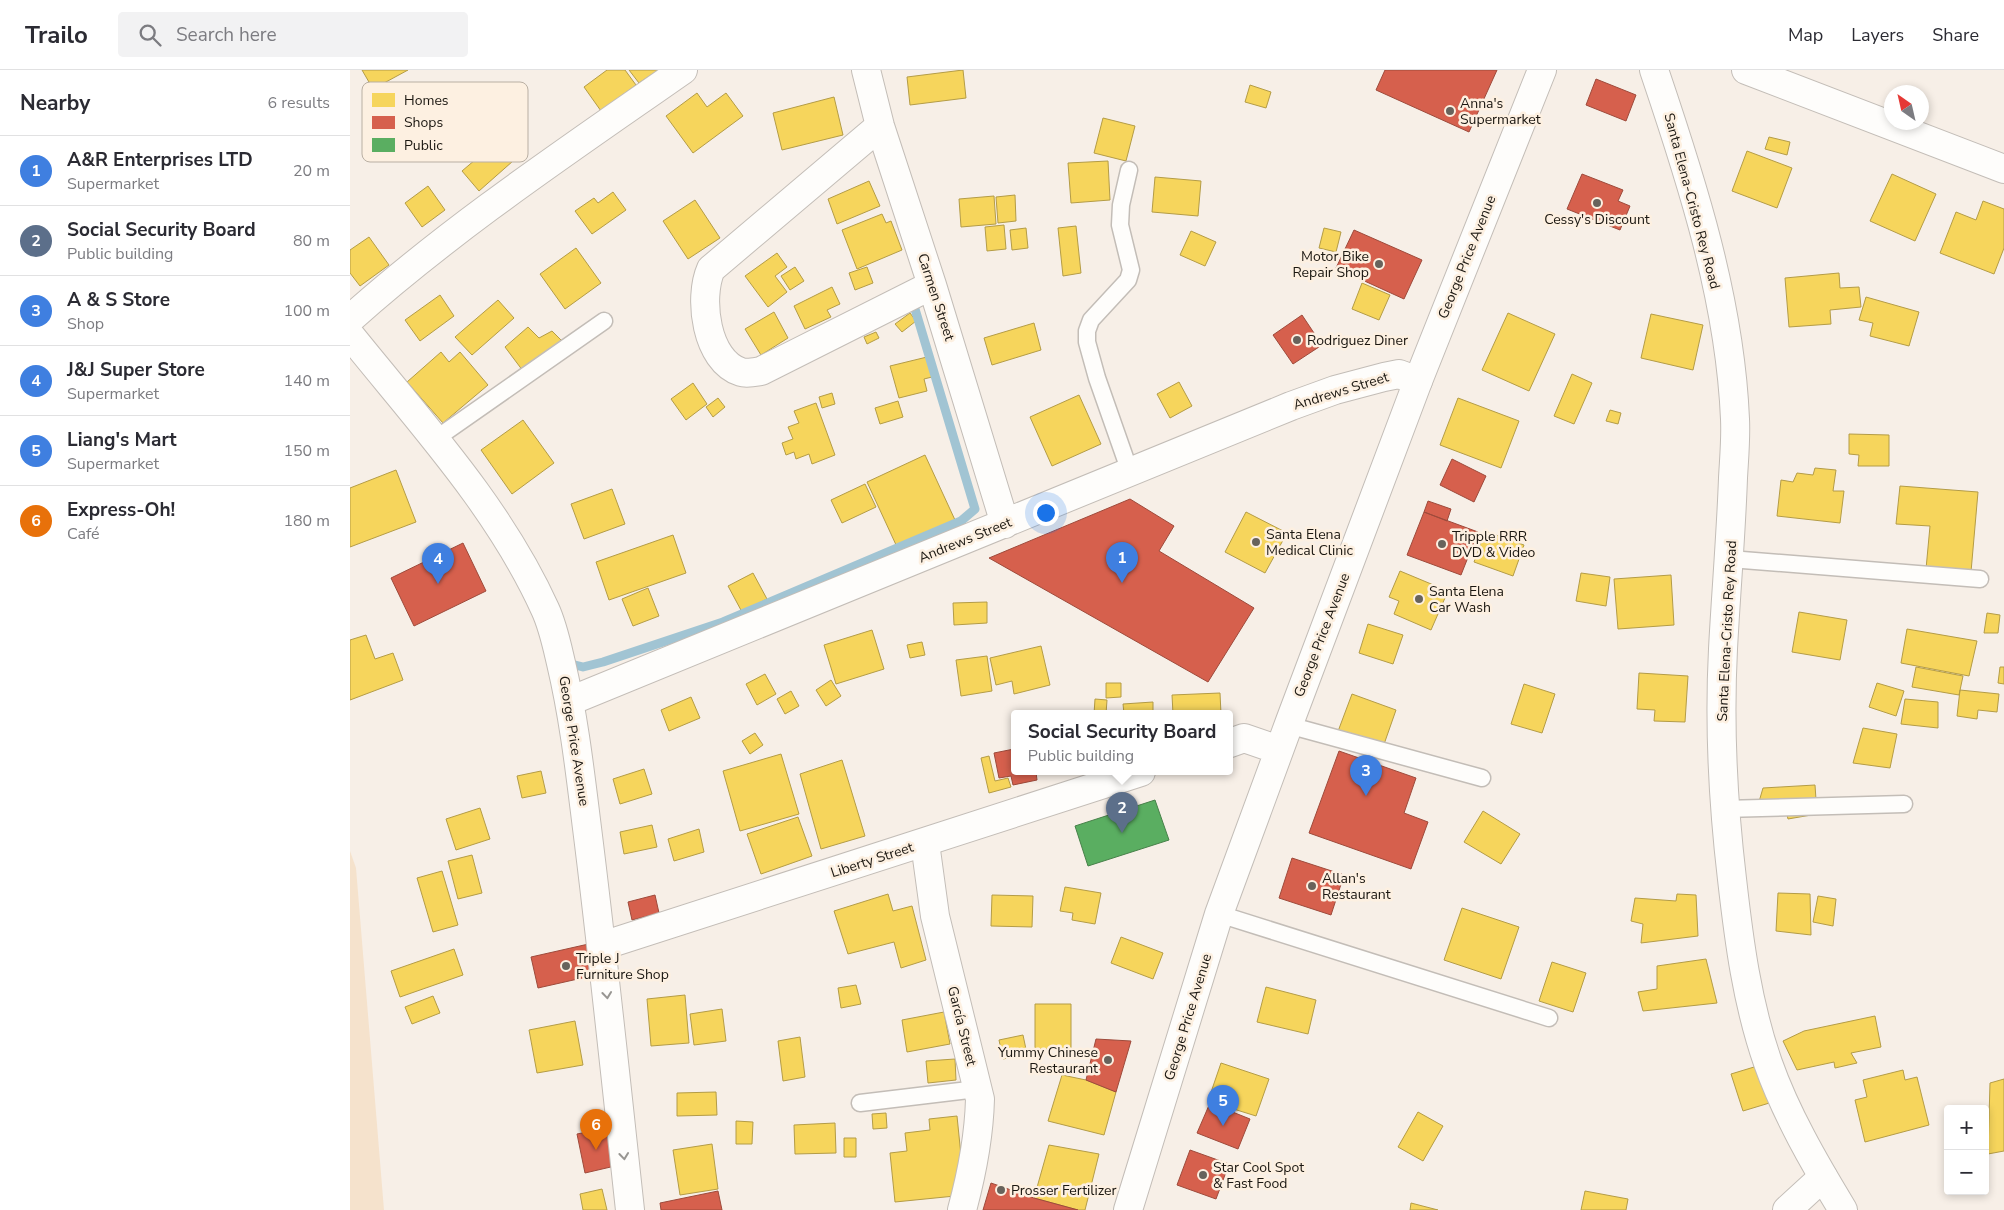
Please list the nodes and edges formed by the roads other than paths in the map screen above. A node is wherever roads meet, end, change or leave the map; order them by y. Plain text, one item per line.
1 (684, 70) edge
2 (866, 70) edge
3 (1542, 70) edge
4 (1654, 70) edge
5 (1746, 70) edge
6 (880, 126) junction
7 (2004, 169) edge
8 (1129, 170) dead end
9 (932, 285) junction
10 (350, 319) edge
11 (604, 321) dead end
12 (350, 335) edge
13 (1418, 381) junction
14 (434, 440) junction
15 (1130, 472) junction
16 (1005, 524) junction
17 (1730, 559) junction
18 (1980, 579) dead end
19 (570, 701) junction
20 (1288, 725) junction
21 (1233, 742) edge
22 (1279, 750) junction
23 (1132, 775) edge
24 (1482, 778) dead end
25 (1904, 804) dead end
26 (1724, 809) junction
27 (925, 843) junction
28 (1219, 914) junction
29 (602, 946) junction
30 (1549, 1018) dead end
31 (977, 1088) junction
32 (860, 1103) dead end
33 (1823, 1177) junction
34 (630, 1210) edge
35 (962, 1210) edge
36 (1128, 1210) edge
37 (1787, 1210) edge
38 (1843, 1210) edge

1 - 10 main road
2 - 6 main road, Carmen Street
3 - 13 main road, George Price Avenue
4 - 17 main road, Santa Elena-Cristo Rey Road
5 - 7 main road
6 - 9 main road, Carmen Street
6 - 9 main road
8 - 15 lane
9 - 16 main road, Carmen Street
11 - 14 lane
12 - 14 main road, George Price Avenue
13 - 15 main road, Andrews Street
13 - 20 main road, George Price Avenue
14 - 19 main road, George Price Avenue
15 - 16 main road, Andrews Street
16 - 19 main road, Andrews Street
17 - 18 lane
17 - 26 main road, Santa Elena-Cristo Rey Road
19 - 29 main road, George Price Avenue
20 - 22 main road, George Price Avenue
20 - 24 lane
21 - 22 main road
22 - 28 main road, George Price Avenue
23 - 27 main road, Liberty Street
25 - 26 lane
26 - 33 main road, Santa Elena-Cristo Rey Road
27 - 29 main road, Liberty Street
27 - 31 main road, García Street
28 - 30 lane
28 - 36 main road, George Price Avenue
29 -> 34 main road, George Price Avenue
31 - 32 lane
31 - 35 main road, García Street
33 - 37 main road
33 - 38 main road, Santa Elena-Cristo Rey Road

